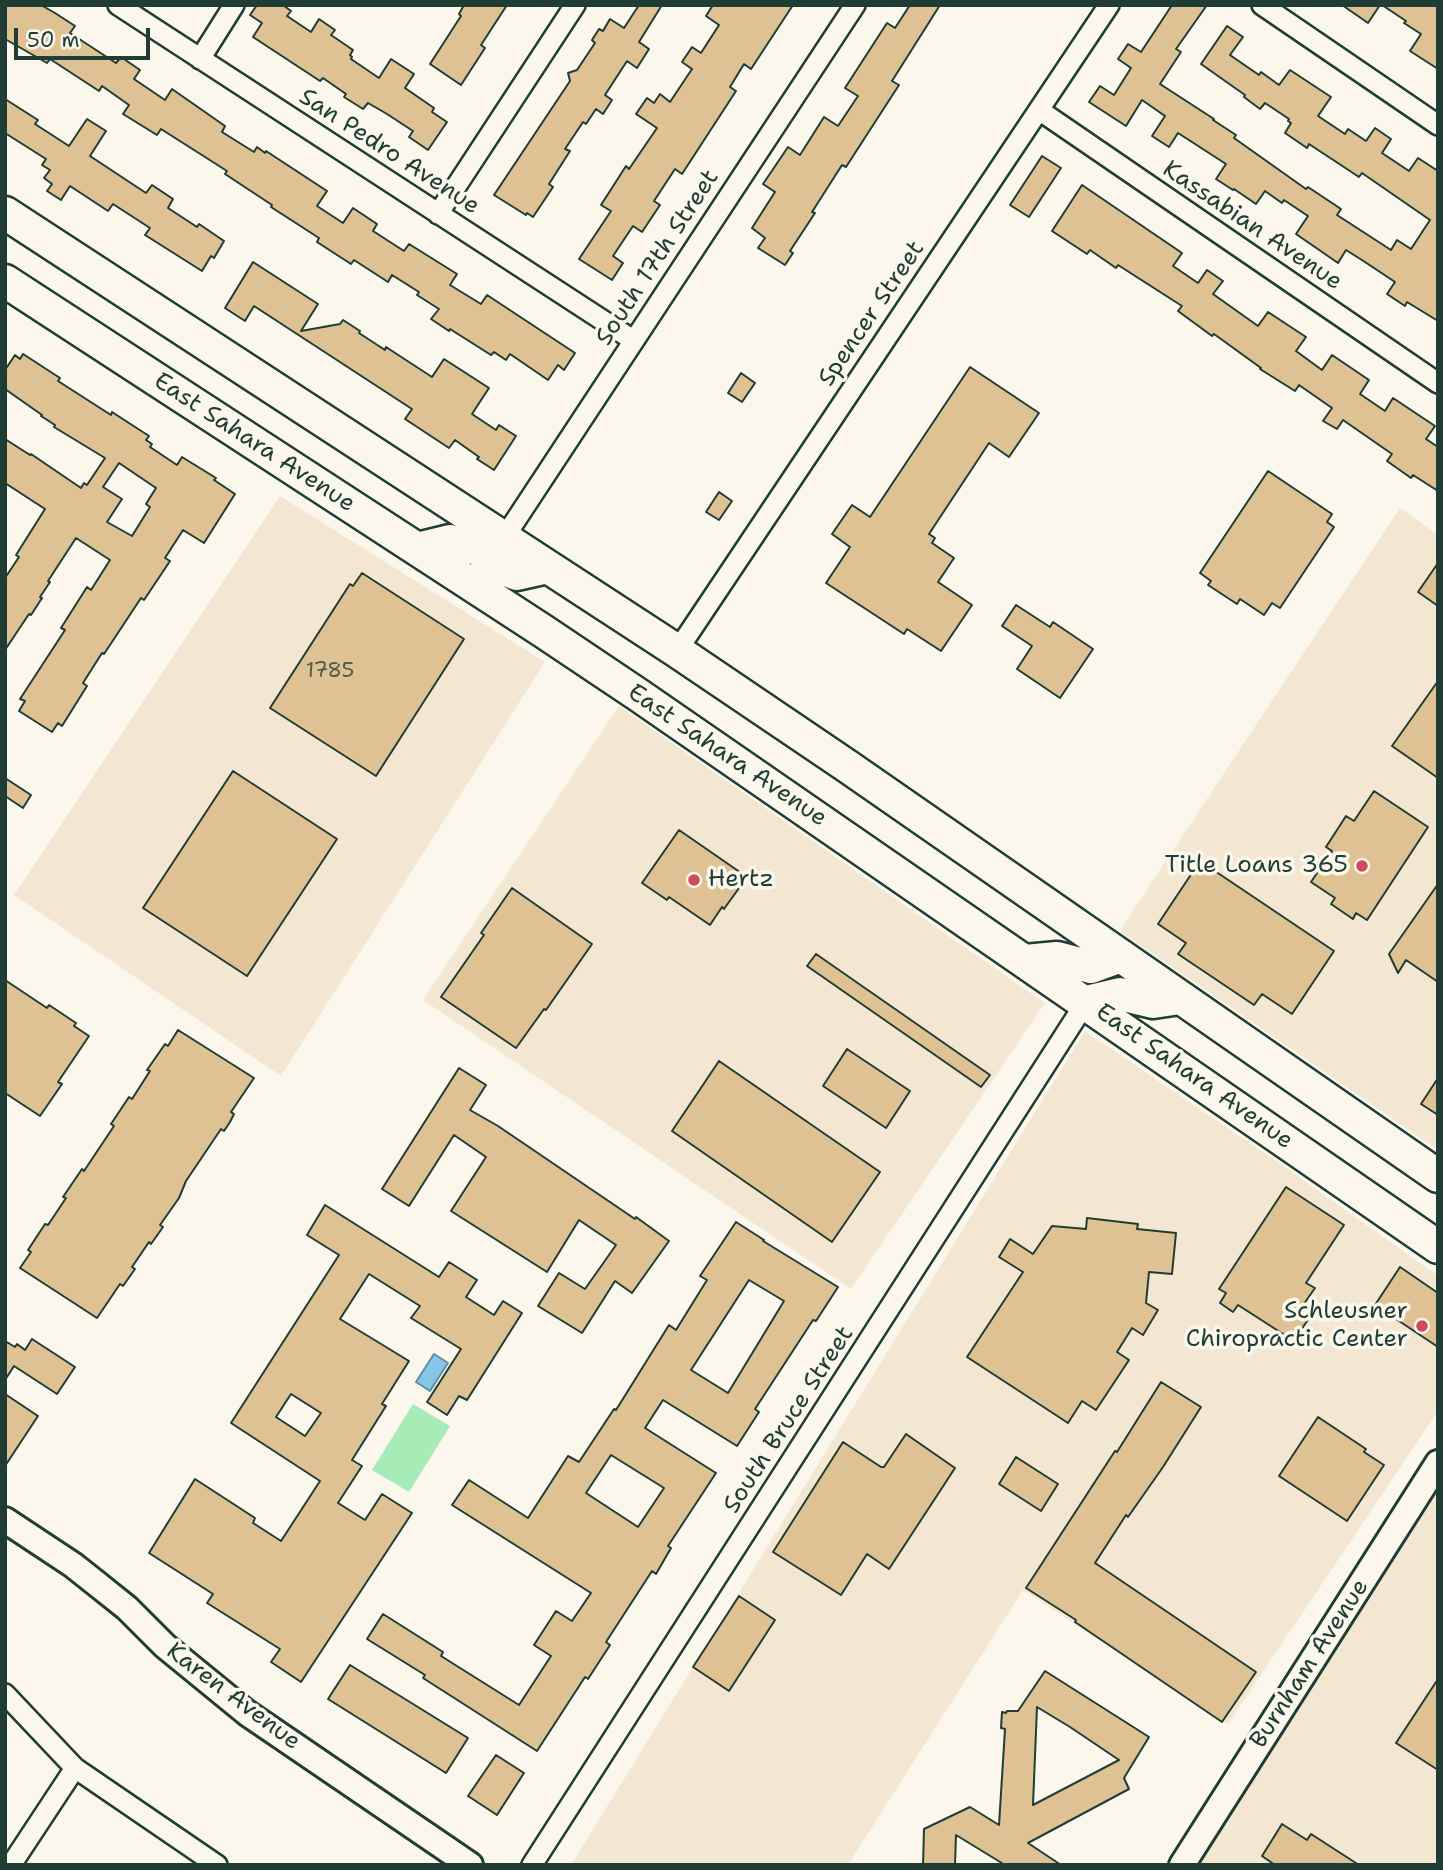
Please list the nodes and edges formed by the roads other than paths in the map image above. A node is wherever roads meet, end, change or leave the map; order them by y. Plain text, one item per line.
1 (118, 5) edge
2 (234, 5) edge
3 (575, 5) edge
4 (855, 5) edge
5 (1109, 5) edge
6 (1262, 5) edge
7 (200, 59) junction
8 (1039, 110) junction
9 (1438, 125) edge
10 (438, 214) junction
11 (10, 223) edge
12 (5, 281) edge
13 (633, 340) junction
14 (1438, 383) edge
15 (504, 538) junction
16 (417, 549) junction
17 (548, 567) junction
18 (474, 586) junction
19 (677, 651) junction
20 (1121, 956) junction
21 (1025, 961) junction
22 (1180, 998) junction
23 (1086, 1002) junction
24 (1438, 1176) edge
25 (1438, 1247) edge
26 (1438, 1463) edge
27 (5, 1520) edge
28 (5, 1694) edge
29 (75, 1768) junction
30 (11, 1865) edge
31 (217, 1865) edge
32 (470, 1865) edge
33 (532, 1865) edge
34 (1182, 1865) edge

1 - 7 street, San Pedro Avenue
2 - 7 street
3 - 10 street
4 - 13 street, South 17th Street
5 - 8 street, Spencer Street
6 - 9 street
7 - 10 street, San Pedro Avenue
8 - 14 street, Kassabian Avenue
8 - 19 street, Spencer Street
10 - 13 street, San Pedro Avenue
11 - 15 main road
12 - 16 main road, East Sahara Avenue
13 - 15 street, South 17th Street
15 - 16 main road
15 - 17 main road
16 - 18 main road, East Sahara Avenue
17 - 18 main road
17 - 19 main road
18 - 21 main road, East Sahara Avenue
19 - 20 main road
20 - 21 main road
20 - 22 main road
21 - 23 main road, East Sahara Avenue
22 - 23 main road
22 - 24 main road
23 - 25 main road, East Sahara Avenue
23 - 33 street, South Bruce Street
26 - 34 street, Burnham Avenue
27 - 32 street, Karen Avenue
28 - 29 street
29 - 30 street
29 - 31 street

